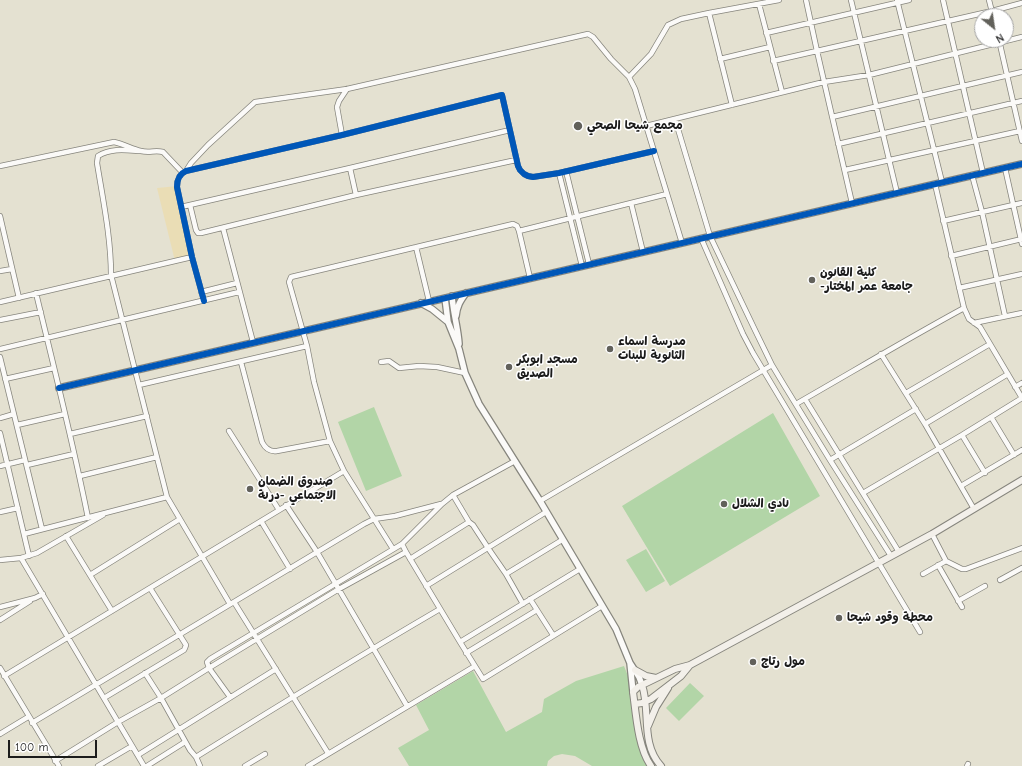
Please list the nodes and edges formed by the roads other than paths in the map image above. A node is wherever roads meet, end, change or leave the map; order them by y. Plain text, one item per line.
1 (779, 0) edge
2 (806, 0) edge
3 (851, 0) edge
4 (909, 0) edge
5 (943, 0) edge
6 (898, 1) edge
7 (1022, 3) edge
8 (758, 4) junction
9 (1007, 8) edge
10 (709, 13) junction
11 (854, 13) junction
12 (974, 16) edge
13 (948, 21) junction
14 (810, 23) junction
15 (905, 31) junction
16 (766, 33) junction
17 (860, 41) junction
18 (770, 47) junction
19 (975, 48) edge
20 (1001, 48) edge
21 (817, 51) junction
22 (955, 54) junction
23 (720, 59) junction
24 (774, 61) junction
25 (913, 64) junction
26 (1022, 72) edge
27 (869, 75) junction
28 (1007, 76) junction
29 (629, 77) junction
30 (824, 82) junction
31 (963, 86) junction
32 (347, 89) junction
33 (782, 92) junction
34 (921, 96) junction
35 (1022, 101) edge
36 (1013, 103) junction
37 (732, 105) junction
38 (876, 106) junction
39 (969, 114) junction
40 (832, 117) junction
41 (675, 119) junction
42 (928, 123) junction
43 (646, 126) junction
44 (510, 130) junction
45 (1020, 131) junction
46 (883, 134) junction
47 (342, 135) junction
48 (975, 141) junction
49 (1022, 141) edge
50 (838, 144) junction
51 (934, 150) junction
52 (140, 151) junction
53 (654, 151) junction
54 (516, 160) junction
55 (889, 160) junction
56 (1022, 164) edge
57 (0, 166) edge
58 (350, 168) junction
59 (1005, 168) junction
60 (845, 170) junction
61 (184, 171) junction
62 (566, 171) junction
63 (559, 173) junction
64 (983, 173) junction
65 (972, 175) junction
66 (942, 182) junction
67 (935, 184) junction
68 (897, 193) junction
69 (667, 194) junction
70 (356, 195) junction
71 (631, 203) junction
72 (852, 203) junction
73 (1022, 203) edge
74 (190, 205) junction
75 (1013, 205) junction
76 (181, 207) junction
77 (982, 212) junction
78 (0, 216) edge
79 (577, 216) junction
80 (570, 218) junction
81 (943, 221) junction
82 (1, 224) edge
83 (223, 228) junction
84 (519, 231) junction
85 (710, 236) junction
86 (701, 238) junction
87 (1022, 241) edge
88 (682, 243) junction
89 (416, 247) junction
90 (990, 247) junction
91 (643, 252) junction
92 (951, 256) junction
93 (192, 257) junction
94 (589, 264) junction
95 (582, 266) junction
96 (12, 269) junction
97 (0, 271) edge
98 (1022, 274) edge
99 (111, 275) junction
100 (530, 278) junction
101 (997, 279) junction
102 (237, 283) junction
103 (960, 288) junction
104 (201, 292) junction
105 (239, 292) junction
106 (466, 293) junction
107 (36, 294) junction
108 (452, 296) junction
109 (19, 298) junction
110 (446, 298) junction
111 (204, 301) junction
112 (429, 301) junction
113 (0, 302) edge
114 (421, 303) junction
115 (964, 308) junction
116 (40, 312) junction
117 (1022, 312) edge
118 (1005, 316) junction
119 (0, 320) edge
120 (122, 320) junction
121 (448, 322) junction
122 (456, 322) junction
123 (974, 323) junction
124 (303, 331) junction
125 (47, 338) junction
126 (253, 342) junction
127 (990, 344) junction
128 (307, 346) junction
129 (0, 349) edge
130 (459, 349) junction
131 (882, 354) junction
132 (0, 357) edge
133 (241, 362) junction
134 (381, 362) dead end
135 (772, 365) junction
136 (1, 368) edge
137 (54, 368) junction
138 (135, 370) junction
139 (763, 370) junction
140 (465, 373) junction
141 (1008, 374) junction
142 (5, 379) junction
143 (1022, 383) edge
144 (139, 385) junction
145 (1015, 387) junction
146 (59, 388) junction
147 (906, 393) junction
148 (805, 399) junction
149 (796, 404) junction
150 (916, 409) junction
151 (14, 414) junction
152 (65, 414) junction
153 (147, 416) junction
154 (991, 417) junction
155 (0, 418) edge
156 (925, 424) junction
157 (17, 426) junction
158 (229, 431) dead end
159 (0, 433) edge
160 (70, 434) junction
161 (962, 435) junction
162 (330, 441) junction
163 (939, 448) junction
164 (1022, 450) edge
165 (74, 454) junction
166 (1014, 454) junction
167 (840, 455) junction
168 (157, 457) junction
169 (830, 460) junction
170 (515, 461) junction
171 (26, 463) junction
172 (8, 464) junction
173 (0, 466) edge
174 (344, 471) junction
175 (984, 472) junction
176 (80, 476) junction
177 (1022, 480) edge
178 (961, 486) junction
179 (863, 493) junction
180 (453, 495) junction
181 (167, 497) junction
182 (540, 501) junction
183 (442, 504) junction
184 (286, 505) junction
185 (18, 508) junction
186 (974, 509) junction
187 (278, 510) junction
188 (0, 512) edge
189 (110, 512) junction
190 (546, 512) junction
191 (88, 518) junction
192 (180, 518) junction
193 (374, 519) junction
194 (261, 520) junction
195 (469, 522) junction
196 (42, 529) junction
197 (24, 534) junction
198 (932, 534) junction
199 (66, 536) junction
200 (562, 540) junction
201 (402, 544) junction
202 (488, 548) junction
203 (1022, 548) edge
204 (393, 549) junction
205 (317, 552) junction
206 (406, 552) junction
207 (899, 552) junction
208 (29, 556) junction
209 (202, 556) junction
210 (892, 556) junction
211 (21, 558) junction
212 (410, 559) junction
213 (0, 560) edge
214 (946, 561) junction
215 (879, 563) junction
216 (938, 565) junction
217 (1022, 568) edge
218 (290, 569) junction
219 (580, 569) junction
220 (506, 574) junction
221 (923, 574) dead end
222 (90, 575) junction
223 (1000, 580) dead end
224 (335, 583) junction
225 (426, 586) junction
226 (985, 586) dead end
227 (150, 588) junction
228 (339, 590) junction
229 (43, 594) junction
230 (35, 598) junction
231 (530, 599) junction
232 (958, 601) junction
233 (232, 603) junction
234 (523, 604) junction
235 (602, 606) junction
236 (0, 607) edge
237 (962, 607) dead end
238 (440, 609) junction
239 (537, 610) junction
240 (112, 611) junction
241 (0, 620) edge
242 (254, 632) junction
243 (920, 632) dead end
244 (179, 635) junction
245 (553, 635) junction
246 (68, 638) junction
247 (258, 639) junction
248 (460, 642) junction
249 (373, 648) junction
250 (466, 653) junction
251 (630, 663) junction
252 (690, 665) junction
253 (475, 666) junction
254 (0, 668) edge
255 (209, 668) junction
256 (276, 669) junction
257 (635, 670) junction
258 (145, 673) junction
259 (4, 676) junction
260 (656, 678) junction
261 (96, 684) junction
262 (642, 685) junction
263 (670, 685) junction
264 (633, 692) junction
265 (293, 696) junction
266 (104, 698) junction
267 (161, 698) junction
268 (230, 698) junction
269 (646, 702) junction
270 (635, 704) junction
271 (407, 706) junction
272 (28, 717) junction
273 (118, 722) junction
274 (32, 723) junction
275 (647, 727) junction
276 (178, 730) junction
277 (0, 734) edge
278 (185, 742) junction
279 (132, 746) junction
280 (328, 753) junction
281 (265, 754) dead end
282 (138, 755) junction
283 (196, 757) junction
284 (55, 760) junction
285 (59, 766) edge
286 (98, 766) edge
287 (145, 766) edge
288 (200, 766) edge
289 (245, 766) edge
290 (308, 766) edge
291 (651, 766) edge
292 (661, 766) edge

1 - 8 street
2 - 14 street
3 - 11 street
4 - 6 street
5 - 13 street
6 - 11 street
6 - 15 street
7 - 9 street
8 - 10 street
8 - 16 street
10 - 23 street
10 - 29 street
11 - 14 street
11 - 17 street
12 - 13 street
13 - 15 street
13 - 22 street
14 - 16 street
14 - 21 street
15 - 17 street
15 - 25 street
16 - 18 street
17 - 21 street
17 - 27 street
18 - 23 street
18 - 24 street
19 - 22 street
20 - 28 street
21 - 24 street
21 - 30 street
22 - 25 street
22 - 31 street
23 - 37 street
24 - 33 street
25 - 27 street
25 - 34 street
26 - 28 street
27 - 30 street
27 - 38 street
28 - 31 street
28 - 36 street
29 - 32 street
29 - 43 street
30 - 33 street
30 - 40 street
31 - 34 street
31 - 39 street
32 - 47 street
32 - 61 street
33 - 37 street
34 - 38 street
34 - 42 street
35 - 36 street
36 - 39 street
36 - 45 street
37 - 41 street
38 - 40 street
38 - 46 street
39 - 42 street
39 - 48 street
40 - 50 street
41 - 43 street
41 - 85 street
42 - 46 street
42 - 51 street
43 - 53 street
44 - 47 street
44 - 54 street
44 - 58 street
45 - 48 street
45 - 49 street
46 - 50 street
46 - 55 street
47 - 61 street
48 - 51 street
48 - 64 street
50 - 60 street
51 - 55 street
51 - 66 street
52 - 57 street
52 - 61 street
52 - 99 street
53 - 62 street
53 - 69 street
54 - 63 street
54 - 70 street
55 - 60 street
55 - 68 street
56 - 59 street
58 - 70 street
58 - 74 street
59 - 64 street
59 - 75 street
60 - 72 street
61 - 76 street
62 - 63 street
62 - 79 street
63 - 80 street
64 - 65 street
65 - 66 street
65 - 77 street
66 - 67 street
67 - 68 street
67 - 81 street
68 - 72 street
69 - 71 street
69 - 88 street
70 - 83 street
71 - 79 street
71 - 91 street
72 - 85 street
73 - 75 street
74 - 76 street
74 - 83 street
75 - 77 street
75 - 87 street
76 - 93 street
77 - 81 street
77 - 90 street
78 - 82 street
79 - 80 street
79 - 94 street
80 - 84 street
80 - 95 street
81 - 92 street
82 - 96 street
83 - 102 street
84 - 89 street
84 - 100 street
85 - 86 street
85 - 135 street
86 - 88 street
86 - 139 street
87 - 90 street
88 - 91 street
89 - 112 street
89 - 124 street
90 - 92 street
90 - 101 street
91 - 94 street
92 - 103 street
93 - 99 street
93 - 104 street
94 - 95 street
95 - 100 street
96 - 97 street
96 - 109 street
98 - 101 street
99 - 107 street
99 - 120 street
100 - 106 street
101 - 103 street
101 - 118 street
102 - 104 street
102 - 105 street
103 - 115 street
104 - 111 street
105 - 111 street
105 - 126 street
106 - 108 street
106 - 122 street
107 - 109 street
107 - 116 street
108 - 110 street
108 - 122 street
109 - 113 street
110 - 112 street
110 - 121 street
111 - 120 street
112 - 114 street
114 - 121 street
114 - 124 street
115 - 123 street
115 - 131 street
116 - 119 street
116 - 125 street
117 - 118 street
118 - 123 street
120 - 125 street
120 - 138 street
121 - 130 street
122 - 130 street
123 - 127 street
124 - 126 street
124 - 128 street
125 - 129 street
125 - 137 street
126 - 138 street
127 - 141 street
127 - 147 street
128 - 133 street
128 - 162 street
130 - 140 street
131 - 147 street
131 - 148 street
132 - 136 street
133 - 144 street
133 - 162 street
134 - 140 street
135 - 139 street
135 - 149 street
136 - 142 street
137 - 142 street
137 - 146 street
138 - 144 street
138 - 146 street
139 - 182 street
139 - 215 street
140 - 170 street
141 - 145 street
141 - 156 street
142 - 151 street
143 - 145 street
144 - 153 street
145 - 154 street
146 - 152 street
147 - 150 street
148 - 149 street
148 - 167 street
149 - 169 street
150 - 156 street
150 - 167 street
151 - 155 street
151 - 157 street
152 - 157 street
152 - 160 street
153 - 160 street
153 - 168 street
154 - 161 street
154 - 166 street
156 - 163 street
157 - 171 street
158 - 187 street
159 - 172 street
160 - 165 street
161 - 163 street
161 - 175 street
162 - 174 street
163 - 178 street
163 - 179 street
164 - 166 street
165 - 171 street
165 - 176 street
166 - 175 street
167 - 169 street
167 - 179 street
168 - 176 street
168 - 181 street
169 - 210 street
170 - 180 street
170 - 182 street
171 - 172 street
171 - 196 street
172 - 173 street
172 - 185 street
174 - 184 street
174 - 193 street
175 - 178 street
176 - 191 street
177 - 186 main road
178 - 186 street
179 - 207 street
180 - 183 street
180 - 195 street
181 - 189 street
181 - 192 street
182 - 190 street
183 - 193 street
183 - 201 street
184 - 187 street
184 - 205 street
185 - 188 street
185 - 197 street
186 - 198 main road
187 - 194 street
189 - 191 street
189 - 199 street
190 - 200 street
190 - 202 street
191 - 196 street
192 - 209 street
192 - 222 street
193 - 204 street
193 - 205 street
194 - 209 street
194 - 218 street
195 - 202 street
195 - 212 street
196 - 197 street
197 - 208 street
198 - 207 main road
198 - 214 street
199 - 208 street
199 - 222 street
200 - 219 street
200 - 220 street
201 - 204 street
201 - 206 street
202 - 220 street
202 - 225 street
203 - 214 street
204 - 224 street
205 - 218 street
205 - 224 street
206 - 212 street
206 - 228 street
207 - 210 main road
208 - 211 street
209 - 227 street
209 - 233 street
210 - 215 main road
211 - 213 street
211 - 229 street
212 - 225 street
214 - 216 street
215 - 243 street
215 - 252 main road
216 - 221 street
216 - 232 street
217 - 223 street
218 - 233 street
219 - 231 street
219 - 235 street
220 - 234 street
222 - 240 street
224 - 228 street
224 - 242 street
225 - 238 street
226 - 232 street
227 - 240 street
227 - 244 street
228 - 247 street
228 - 249 street
229 - 230 street
229 - 246 street
230 - 236 street
230 - 241 street
231 - 234 street
231 - 239 street
232 - 237 street
233 - 242 street
233 - 244 street
234 - 248 street
235 - 245 street
235 - 251 street
238 - 248 street
238 - 249 street
239 - 245 street
239 - 250 street
240 - 246 street
242 - 247 street
242 - 255 street
244 - 258 street
244 - 261 street
245 - 253 street
246 - 259 street
246 - 261 street
247 - 255 street
247 - 256 street
248 - 250 street
249 - 265 street
249 - 271 street
250 - 253 street
251 - 257 street
251 - 264 street
252 - 260 main road
252 - 263 main road
253 - 271 street
254 - 259 street
255 - 267 street
255 - 268 street
256 - 265 street
256 - 268 street
257 - 260 main road
257 - 262 street
258 - 266 street
258 - 267 street
259 - 272 street
260 - 262 main road
261 - 266 street
261 - 274 street
262 - 264 main road
262 - 269 main road
263 - 269 main road
263 - 275 main road
264 - 270 main road
265 - 280 street
265 - 283 street
266 - 273 street
267 - 273 street
267 - 276 street
268 - 276 street
269 - 270 main road
269 - 275 main road
270 - 291 main road
271 - 280 street
272 - 274 street
272 - 277 street
273 - 279 street
273 - 284 street
274 - 284 street
275 - 292 main road
276 - 278 street
276 - 282 street
278 - 283 street
278 - 287 street
279 - 282 street
279 - 286 street
280 - 290 street
281 - 289 street
282 - 287 street
283 - 288 street
284 - 285 street

